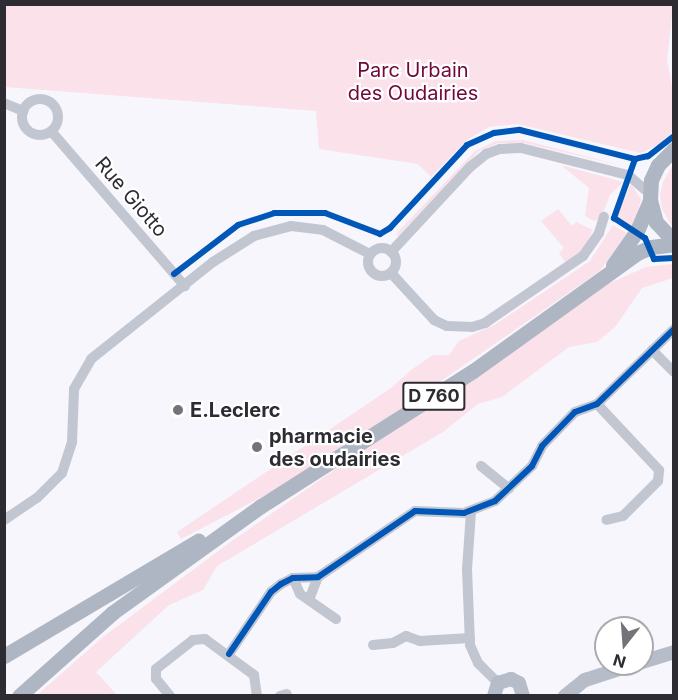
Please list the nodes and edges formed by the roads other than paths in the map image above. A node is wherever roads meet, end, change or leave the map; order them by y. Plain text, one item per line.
1 (4, 103) edge
2 (23, 111) junction
3 (51, 131) junction
4 (674, 149) edge
5 (658, 165) junction
6 (631, 176) junction
7 (650, 197) junction
8 (604, 217) dead end
9 (674, 242) edge
10 (391, 252) junction
11 (370, 254) junction
12 (391, 273) junction
13 (602, 280) junction
14 (185, 285) junction
15 (674, 329) edge
16 (651, 350) junction
17 (674, 372) edge
18 (597, 404) junction
19 (481, 466) dead end
20 (509, 489) junction
21 (261, 506) junction
22 (471, 512) junction
23 (4, 520) edge
24 (606, 520) dead end
25 (318, 577) junction
26 (293, 578) junction
27 (309, 600) junction
28 (336, 619) dead end
29 (470, 638) junction
30 (373, 645) dead end
31 (674, 652) edge
32 (229, 654) junction
33 (4, 656) edge
34 (654, 658) edge
35 (598, 676) edge
36 (495, 692) edge
37 (526, 694) edge
38 (19, 696) edge
39 (170, 696) edge
40 (256, 696) edge
41 (565, 696) edge

1 - 2 street
2 - 3 street
2 - 3 street
3 - 14 street, Rue Giotto
4 - 5 main road
5 - 6 street
5 - 7 main road
6 - 7 street
6 - 10 street
7 - 9 main road
7 - 13 main road, D 760
8 - 12 street
9 - 13 main road, D 760
10 - 11 street
10 - 12 street
11 - 12 street
11 - 14 street
13 - 21 main road, D 760
14 - 23 street
15 - 16 street
16 - 17 street
16 - 18 street
18 - 20 street
18 - 24 street
19 - 20 street
20 - 22 street
21 - 33 main road
21 - 38 main road, D 760
22 - 25 street
22 - 29 street
25 - 26 street
25 - 27 street
26 - 27 street
26 - 32 street
27 - 28 street
29 - 30 street
29 - 36 street
31 - 34 street
32 - 39 street
32 - 40 street
35 - 41 street
36 - 37 street

